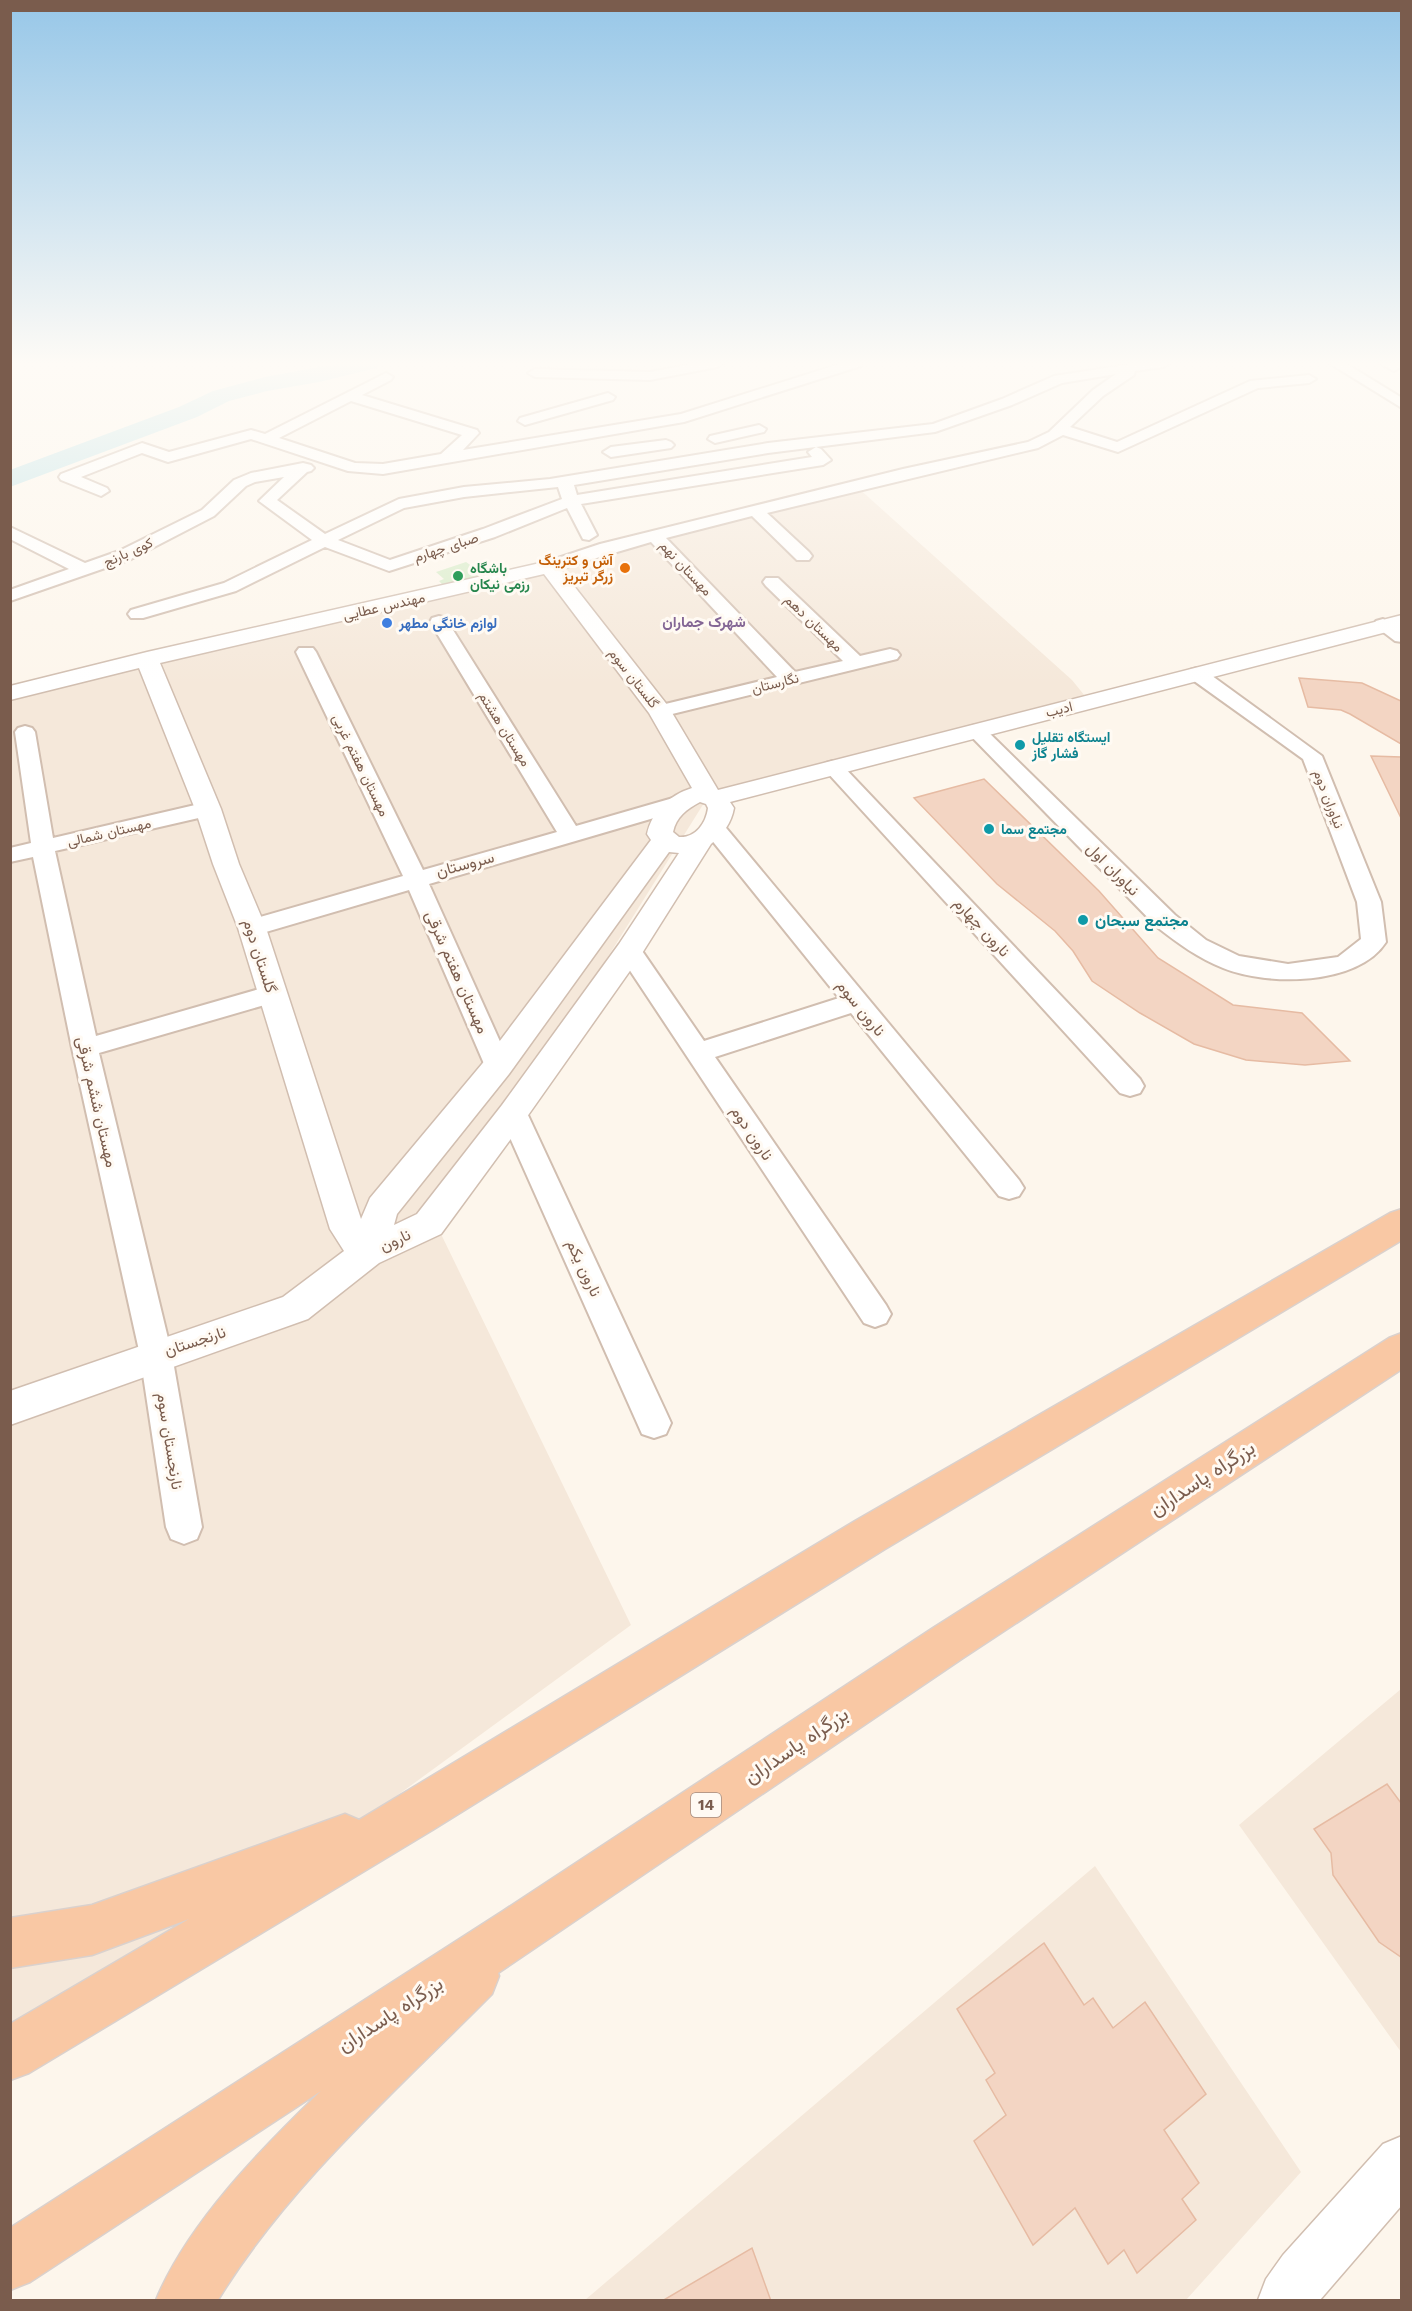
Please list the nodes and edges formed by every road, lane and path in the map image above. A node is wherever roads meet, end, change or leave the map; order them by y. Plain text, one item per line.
1 (83, 471) edge
2 (288, 471) edge
3 (300, 471) edge
4 (581, 471) edge
5 (623, 471) edge
6 (756, 471) edge
7 (917, 471) edge
8 (564, 482) junction
9 (101, 491) dead end
10 (571, 501) junction
11 (756, 511) junction
12 (10, 532) edge
13 (589, 535) dead end
14 (655, 536) junction
15 (325, 541) junction
16 (803, 556) dead end
17 (549, 567) junction
18 (85, 570) junction
19 (772, 582) dead end
20 (10, 596) edge
21 (137, 614) dead end
22 (439, 622) dead end
23 (1395, 628) edge
24 (306, 652) dead end
25 (890, 655) dead end
26 (147, 659) junction
27 (855, 663) junction
28 (1197, 674) junction
29 (790, 679) junction
30 (10, 693) edge
31 (660, 711) junction
32 (976, 731) junction
33 (25, 732) dead end
34 (833, 767) junction
35 (712, 796) junction
36 (680, 803) junction
37 (208, 809) junction
38 (571, 836) junction
39 (706, 836) junction
40 (664, 840) junction
41 (43, 848) junction
42 (10, 855) edge
43 (415, 878) junction
44 (252, 928) junction
45 (629, 951) junction
46 (1345, 964) joint
47 (273, 994) junction
48 (856, 1002) junction
49 (85, 1048) junction
50 (698, 1053) junction
51 (498, 1066) junction
52 (1130, 1086) dead end
53 (513, 1113) junction
54 (1009, 1188) dead end
55 (1401, 1223) edge
56 (367, 1253) junction
57 (875, 1314) dead end
58 (1401, 1349) edge
59 (156, 1354) junction
60 (10, 1408) edge
61 (654, 1422) dead end
62 (184, 1527) dead end
63 (417, 1812) junction
64 (521, 1929) junction
65 (10, 1943) edge
66 (10, 2054) edge
67 (1401, 2163) edge
68 (10, 2262) edge
69 (185, 2301) edge
70 (1287, 2301) edge

1 - 9 street
2 - 18 street, کوی بارنج
3 - 15 street
4 - 8 street
5 - 8 street
6 - 10 street, صبای چهارم
7 - 11 street, مهندس عطایی
8 - 10 street
8 - 15 street
10 - 13 street
10 - 15 street, صبای چهارم
11 - 14 street, مهندس عطایی
11 - 16 street
12 - 18 street
14 - 17 street, مهندس عطایی
14 - 29 street, مهستان نهم
15 - 21 street
17 - 26 street, مهندس عطایی
17 - 31 street, گلستان سوم
18 - 20 street, کوی بارنج
19 - 27 street, مهستان دهم
22 - 38 street, مهستان هشتم
23 - 28 street, ادیب
24 - 43 street, مهستان هفتم غربی
25 - 27 street, نگارستان
26 - 30 street, مهندس عطایی
26 - 37 street, گلستان دوم
27 - 29 street, نگارستان
28 - 32 street, ادیب
28 - 46 street, نیاوران دوم
29 - 31 street, نگارستان
31 - 35 street, گلستان سوم
32 - 34 street, ادیب
32 - 46 street, نیاوران اول
33 - 41 street, مهستان ششم شرقی
34 - 35 street, ادیب
34 - 52 street, نارون چهارم
35 - 36 street
35 - 39 street
36 - 38 street, سروستان
36 - 40 street
37 - 41 street, مهستان شمالی
37 - 44 street, گلستان دوم
38 - 43 street, سروستان
39 - 40 street
39 - 45 street, نارون
39 - 48 street, نارون سوم
40 - 51 street, نارون
41 - 42 street, مهستان شمالی
41 - 49 street, مهستان ششم شرقی
43 - 44 street, سروستان
43 - 51 street, مهستان هفتم شرقی
44 - 47 street, گلستان دوم
45 - 50 street, نارون دوم
45 - 53 street, نارون
47 - 49 street
47 - 56 street, گلستان دوم
48 - 50 street
48 - 54 street, نارون سوم
49 - 59 street, مهستان ششم شرقی
50 - 57 street, نارون دوم
51 - 56 street, نارون
53 - 56 street, نارون
53 - 61 street, نارون یکم
55 - 63 highway
56 - 59 street, نارنجستان
58 - 64 highway, بزرگراه پاسداران / 14
59 - 60 street, نارنجستان
59 - 62 street, نارنجستان سوم
63 - 65 highway
63 - 66 highway
64 - 68 highway, بزرگراه پاسداران / 14
64 - 69 highway
67 - 70 street

